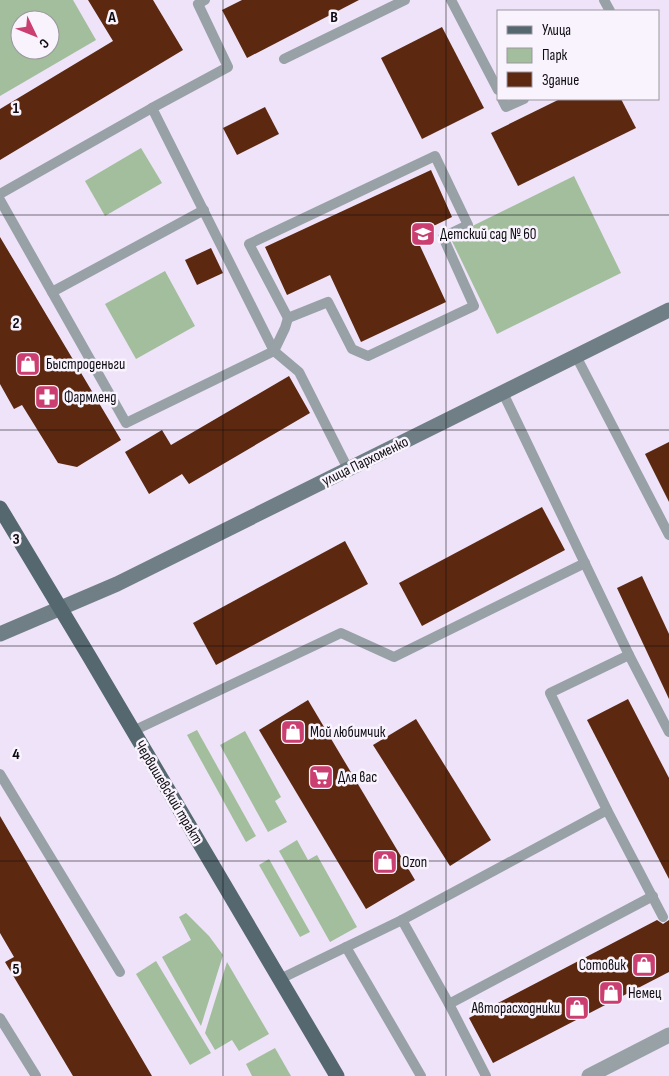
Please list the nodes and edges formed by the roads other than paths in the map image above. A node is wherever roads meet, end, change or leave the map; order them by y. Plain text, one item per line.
1 (205, 0) edge
2 (405, 0) edge
3 (451, 0) edge
4 (284, 59) dead end
5 (497, 88) edge
6 (502, 100) edge
7 (522, 100) edge
8 (152, 108) junction
9 (0, 194) edge
10 (0, 200) edge
11 (204, 210) junction
12 (52, 292) junction
13 (669, 310) edge
14 (288, 318) junction
15 (274, 351) junction
16 (576, 356) junction
17 (503, 393) junction
18 (348, 469) junction
19 (0, 508) edge
20 (669, 535) edge
21 (585, 563) junction
22 (60, 608) junction
23 (0, 634) edge
24 (629, 655) junction
25 (133, 731) junction
26 (669, 732) edge
27 (0, 774) edge
28 (607, 810) junction
29 (653, 896) junction
30 (663, 917) dead end
31 (402, 920) junction
32 (346, 947) junction
33 (120, 972) dead end
34 (280, 979) junction
35 (448, 1004) junction
36 (0, 1018) edge
37 (669, 1035) edge
38 (36, 1076) edge
39 (337, 1076) edge
40 (421, 1076) edge
41 (486, 1076) edge
42 (589, 1076) edge

1 - 8 lane
2 - 4 lane
3 - 5 lane
6 - 7 lane
8 - 9 lane
8 - 11 lane
10 - 12 lane
11 - 12 lane
11 - 15 lane
12 - 15 lane
13 - 16 street, улица Пархоменко
14 - 14 lane
14 - 15 lane
15 - 18 lane
16 - 17 street, улица Пархоменко
16 - 20 lane
17 - 18 street, улица Пархоменко
17 - 21 lane
18 - 22 street, улица Пархоменко
19 - 22 main road, Червишевский тракт
21 - 24 lane
21 - 25 lane
22 - 23 street, улица Пархоменко
22 - 25 main road, Червишевский тракт
24 - 26 lane
24 - 28 lane
25 - 34 main road, Червишевский тракт
27 - 33 lane
28 - 29 lane
28 - 31 lane
29 - 30 lane
29 - 35 lane
31 - 32 lane
31 - 35 lane
32 - 34 lane
32 - 40 lane
34 - 39 main road, Червишевский тракт
35 - 41 lane
36 - 38 lane
37 - 42 street

